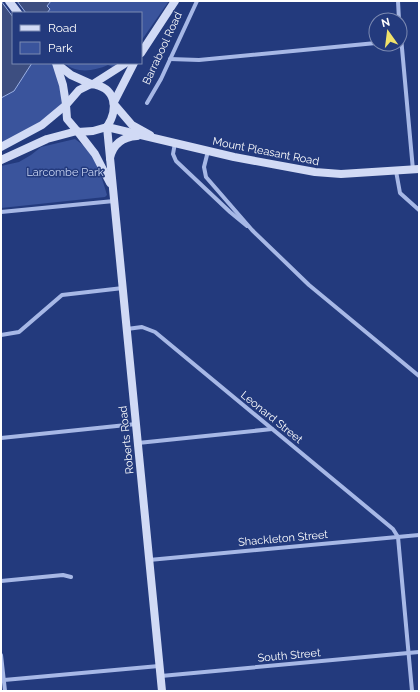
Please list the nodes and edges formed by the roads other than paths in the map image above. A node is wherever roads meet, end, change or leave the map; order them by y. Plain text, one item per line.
1 (9, 1) edge
2 (175, 1) edge
3 (197, 1) edge
4 (398, 1) edge
5 (17, 12) edge
6 (399, 12) edge
7 (368, 44) edge
8 (144, 47) edge
9 (402, 52) edge
10 (170, 59) junction
11 (56, 64) edge
12 (57, 64) edge
13 (124, 64) edge
14 (134, 64) edge
15 (92, 84) junction
16 (114, 103) junction
17 (147, 103) dead end
18 (66, 104) junction
19 (107, 127) junction
20 (77, 132) junction
21 (140, 136) junction
22 (158, 138) junction
23 (176, 142) junction
24 (1, 147) edge
25 (208, 151) junction
26 (1, 160) edge
27 (110, 163) junction
28 (416, 170) edge
29 (396, 171) junction
30 (112, 187) junction
31 (114, 201) junction
32 (419, 210) edge
33 (1, 212) edge
34 (252, 230) junction
35 (122, 288) junction
36 (126, 329) junction
37 (1, 335) edge
38 (419, 376) edge
39 (136, 424) junction
40 (272, 429) junction
41 (1, 438) edge
42 (138, 443) junction
43 (419, 535) edge
44 (398, 537) junction
45 (149, 560) junction
46 (71, 577) dead end
47 (1, 581) edge
48 (419, 652) edge
49 (408, 653) junction
50 (1, 655) edge
51 (159, 666) junction
52 (160, 676) junction
53 (4, 680) junction
54 (4, 691) edge
55 (162, 691) edge
56 (412, 691) edge

1 - 5 street
2 - 8 street, Barrabool Road
3 - 10 street, Barrabool Road
4 - 6 street
7 - 10 street
9 - 28 street
10 - 17 street, Barrabool Road
11 - 18 street
12 - 15 street
13 - 15 street
14 - 16 street, Barrabool Road
15 - 16 street
15 - 18 street
16 - 19 street
16 - 22 street, Mount Pleasant Road
18 - 20 street
18 - 24 street
19 - 20 street
19 - 21 street, Mount Pleasant Road
19 - 27 street, Roberts Road
20 - 26 street
20 - 30 street, Roberts Road
21 - 22 street, Mount Pleasant Road
21 - 27 street
22 - 23 street, Mount Pleasant Road
23 - 25 street, Mount Pleasant Road
23 - 34 street
25 - 29 street, Mount Pleasant Road
25 - 34 street
27 - 30 street, Roberts Road
28 - 29 street, Mount Pleasant Road
29 - 32 street
30 - 31 street, Roberts Road
31 - 33 street
31 - 35 street, Roberts Road
34 - 38 street
35 - 36 street, Roberts Road
35 - 37 street
36 - 39 street, Roberts Road
36 - 40 street, Leonard Street
39 - 41 street
39 - 42 street, Roberts Road
40 - 42 street
40 - 44 street, Leonard Street
42 - 45 street, Roberts Road
43 - 44 street, Shackleton Street
44 - 45 street, Shackleton Street
44 - 49 street
45 - 51 street, Roberts Road
46 - 47 street
48 - 49 street, South Street
49 - 52 street, South Street
49 - 56 street
50 - 53 street
51 - 52 street, Roberts Road
51 - 53 street
52 - 55 street, Roberts Road
53 - 54 street

